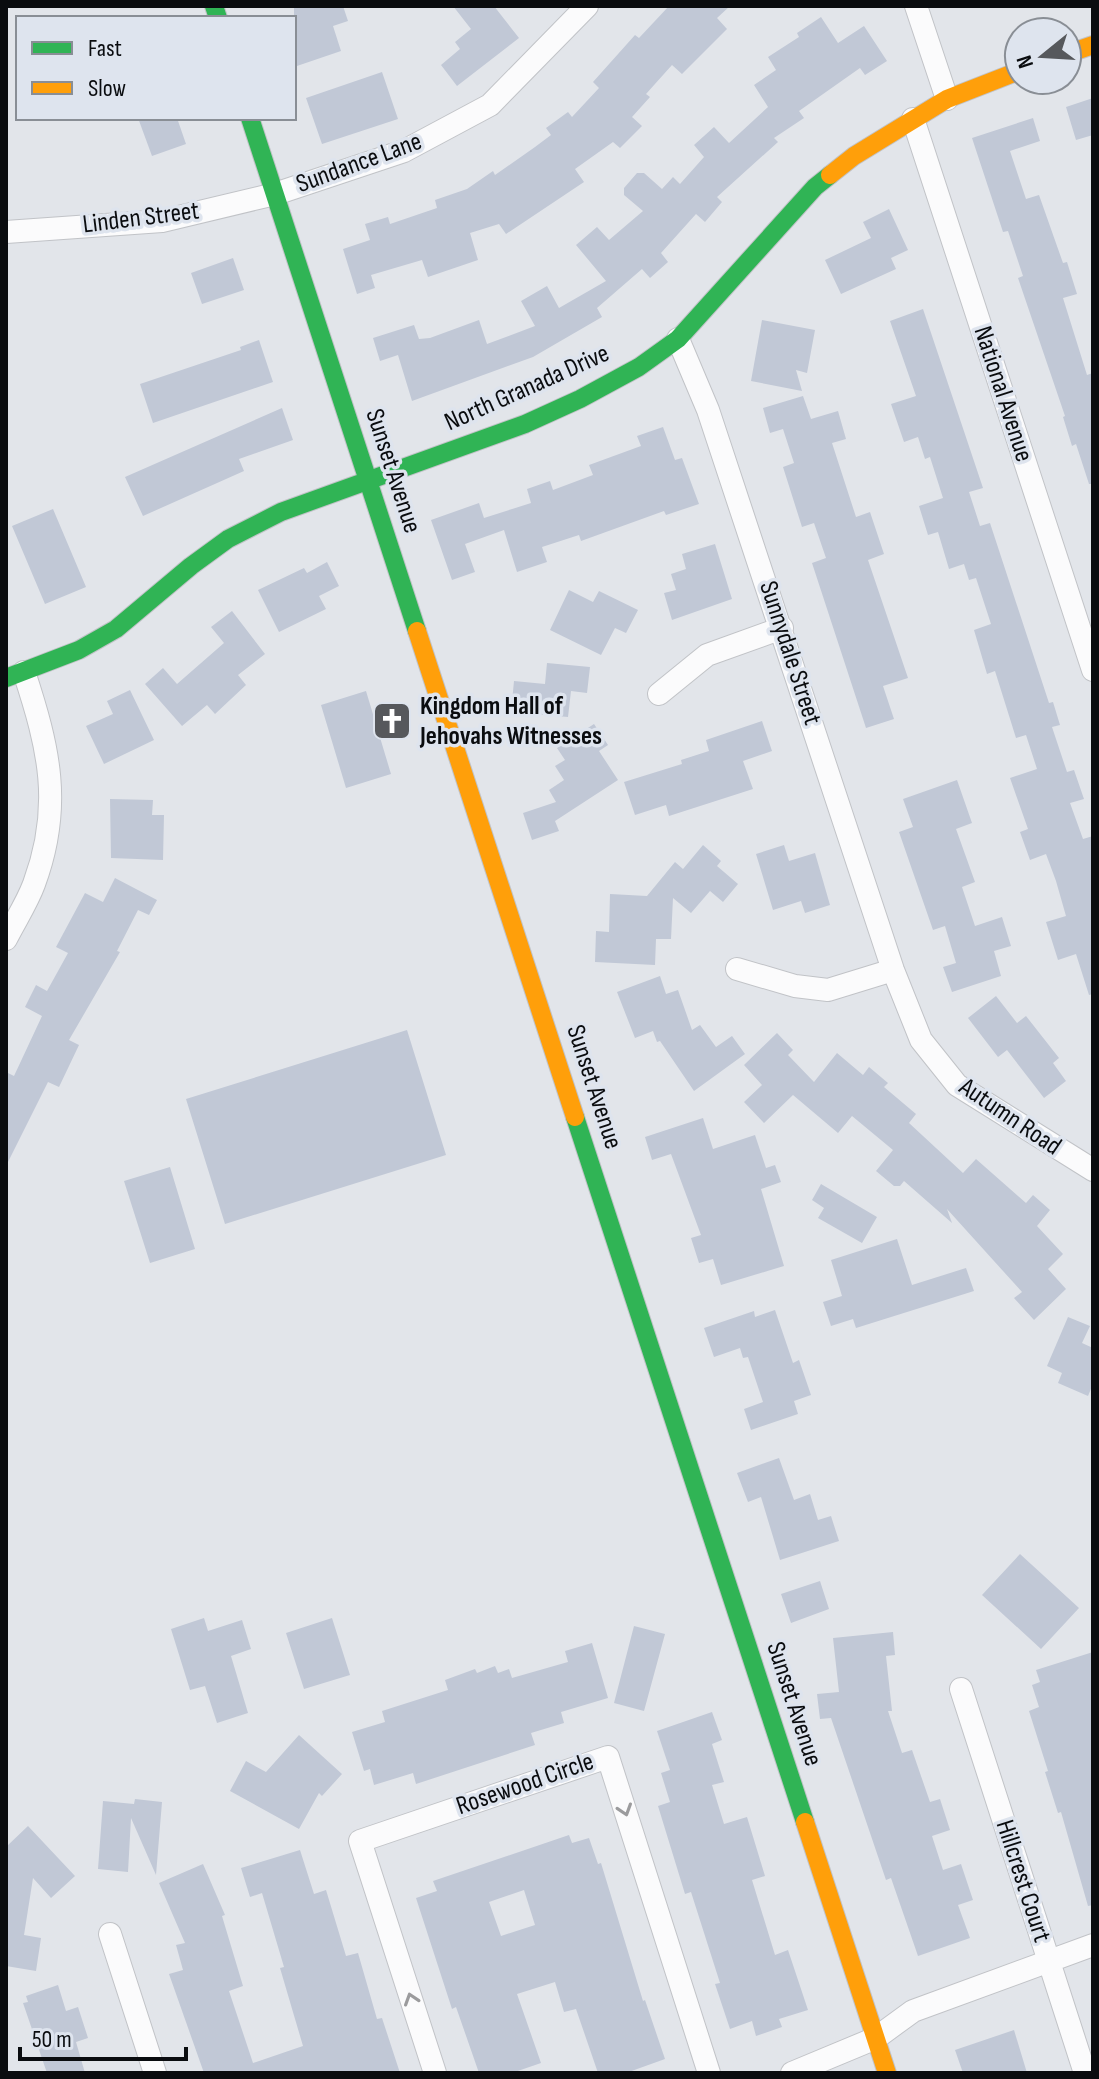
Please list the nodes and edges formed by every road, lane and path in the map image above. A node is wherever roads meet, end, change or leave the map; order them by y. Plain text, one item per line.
1 (585, 6) edge
2 (916, 6) edge
3 (1003, 77) edge
4 (947, 99) junction
5 (913, 119) junction
6 (251, 120) edge
7 (275, 194) junction
8 (6, 232) edge
9 (678, 339) junction
10 (368, 480) junction
11 (782, 628) junction
12 (1093, 670) edge
13 (15, 675) edge
14 (659, 694) dead end
15 (6, 939) edge
16 (737, 969) dead end
17 (893, 970) junction
18 (1093, 1170) edge
19 (961, 1689) dead end
20 (110, 1934) dead end
21 (1093, 1945) edge
22 (1049, 1960) junction
23 (876, 2038) junction
24 (155, 2073) edge
25 (435, 2073) edge
26 (709, 2073) edge
27 (792, 2073) edge
28 (887, 2073) edge
29 (1085, 2073) edge

1 - 7 street, Sundance Lane
2 - 4 street
3 - 4 main road, North Granada Drive
4 - 5 main road, North Granada Drive
5 - 9 main road, North Granada Drive
5 - 12 street, National Avenue
6 - 7 main road, Sunset Avenue
7 - 8 street, Linden Street
7 - 10 main road, Sunset Avenue
9 - 10 main road, North Granada Drive
9 - 11 street, Sunnydale Street
10 - 13 main road, North Granada Drive
10 - 23 main road, Sunset Avenue
11 - 14 street
11 - 17 street, Sunnydale Street
13 - 15 street
16 - 17 street
17 - 18 street, Autumn Road
19 - 22 street, Hillcrest Court
20 - 24 street
21 - 22 street
22 - 23 street
22 - 29 street, Hillcrest Court
23 - 27 street
23 - 28 main road, Sunset Avenue
25 -> 26 street, Rosewood Circle

